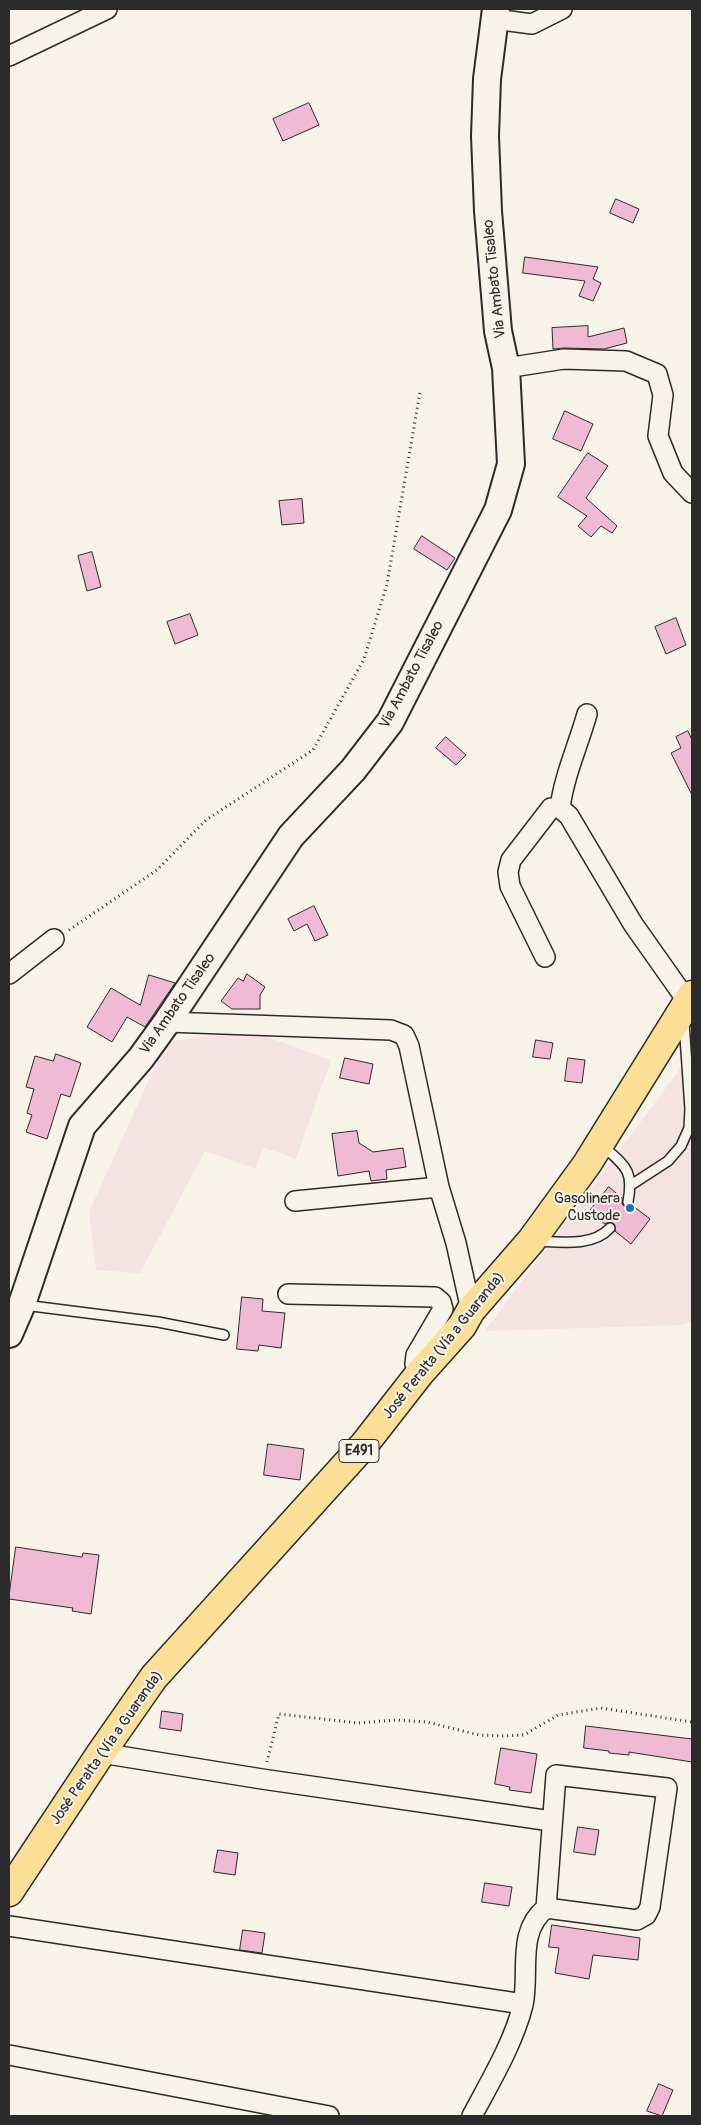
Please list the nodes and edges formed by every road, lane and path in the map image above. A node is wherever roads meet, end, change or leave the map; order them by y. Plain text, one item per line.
1 (107, 9) edge
2 (562, 9) edge
3 (495, 14) edge
4 (9, 56) edge
5 (506, 368) junction
6 (420, 392) dead end
7 (692, 493) edge
8 (587, 714) dead end
9 (560, 808) junction
10 (54, 940) joint
11 (545, 957) dead end
12 (9, 974) edge
13 (688, 1002) edge
14 (167, 1022) junction
15 (600, 1143) junction
16 (631, 1185) junction
17 (439, 1187) junction
18 (295, 1201) dead end
19 (628, 1202) dead end
20 (610, 1228) dead end
21 (531, 1241) junction
22 (288, 1294) dead end
23 (22, 1304) junction
24 (471, 1310) junction
25 (9, 1334) edge
26 (224, 1335) dead end
27 (420, 1373) junction
28 (692, 1722) edge
29 (101, 1753) junction
30 (262, 1780) junction
31 (551, 1821) junction
32 (9, 1892) edge
33 (546, 1908) junction
34 (9, 1926) edge
35 (523, 2004) junction
36 (9, 2054) edge
37 (329, 2116) edge
38 (472, 2116) edge

1 - 4 street
2 - 3 street
3 - 5 main road, Via Ambato Tisaleo
5 - 7 street
5 - 14 main road, Via Ambato Tisaleo
6 - 10 path
8 - 9 street
9 - 11 street
9 - 13 street
10 - 12 street
13 - 15 highway, José Peralta (Vía a Guaranda) / E491
13 - 16 lane
14 - 17 street
14 - 23 main road, Via Ambato Tisaleo
15 - 16 lane
15 - 21 highway, José Peralta (Vía a Guaranda) / E491
16 - 19 lane
17 - 18 street
17 - 24 street
20 - 21 lane
21 - 24 highway, José Peralta (Vía a Guaranda) / E491
22 - 27 street
23 - 25 main road, Via Ambato Tisaleo
23 - 26 lane
24 - 27 highway, José Peralta (Vía a Guaranda) / E491
27 - 29 highway, José Peralta (Vía a Guaranda) / E491
28 - 30 path
29 - 30 street
29 - 32 highway, José Peralta (Vía a Guaranda) / E491
30 - 31 street
31 - 33 street
31 - 33 street
33 - 35 street
34 - 35 street
35 - 38 street
36 - 37 street

